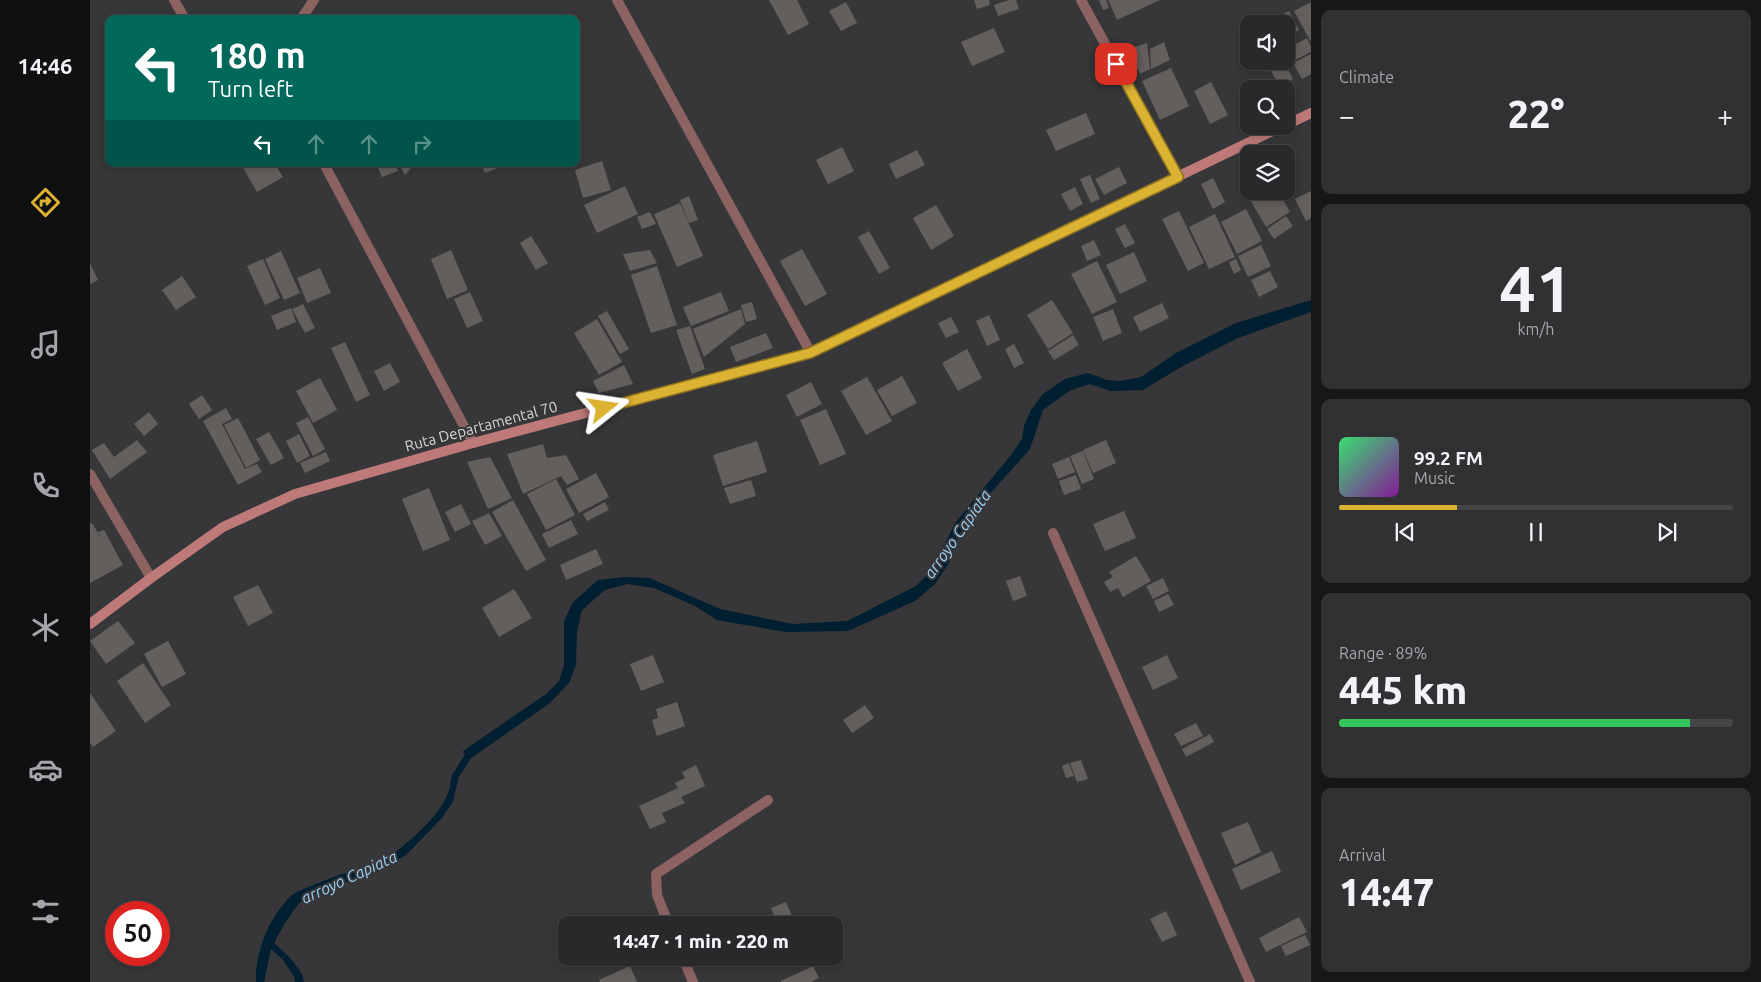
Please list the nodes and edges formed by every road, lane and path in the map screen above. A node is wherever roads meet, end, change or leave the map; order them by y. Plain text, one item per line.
1 (174, 0) edge
2 (314, 0) edge
3 (617, 0) edge
4 (1081, 0) edge
5 (183, 15) edge
6 (303, 15) edge
7 (1311, 113) edge
8 (1295, 121) edge
9 (1266, 135) edge
10 (326, 167) edge
11 (1178, 177) junction
12 (810, 353) junction
13 (473, 443) junction
14 (90, 474) edge
15 (1053, 533) dead end
16 (151, 578) junction
17 (90, 624) edge
18 (768, 800) dead end
19 (665, 916) edge
20 (686, 966) edge
21 (693, 982) edge
22 (1250, 982) edge

1 - 5 street
2 - 6 street
3 - 12 street
4 - 11 street
7 - 8 main road, Ruta Departamental 70
9 - 11 main road, Ruta Departamental 70
10 - 13 street
11 - 12 main road, Ruta Departamental 70
12 - 13 main road, Ruta Departamental 70
13 - 16 main road, Ruta Departamental 70
14 - 16 street
15 - 22 street
16 - 17 main road, Ruta Departamental 70
18 - 19 street
20 - 21 street

